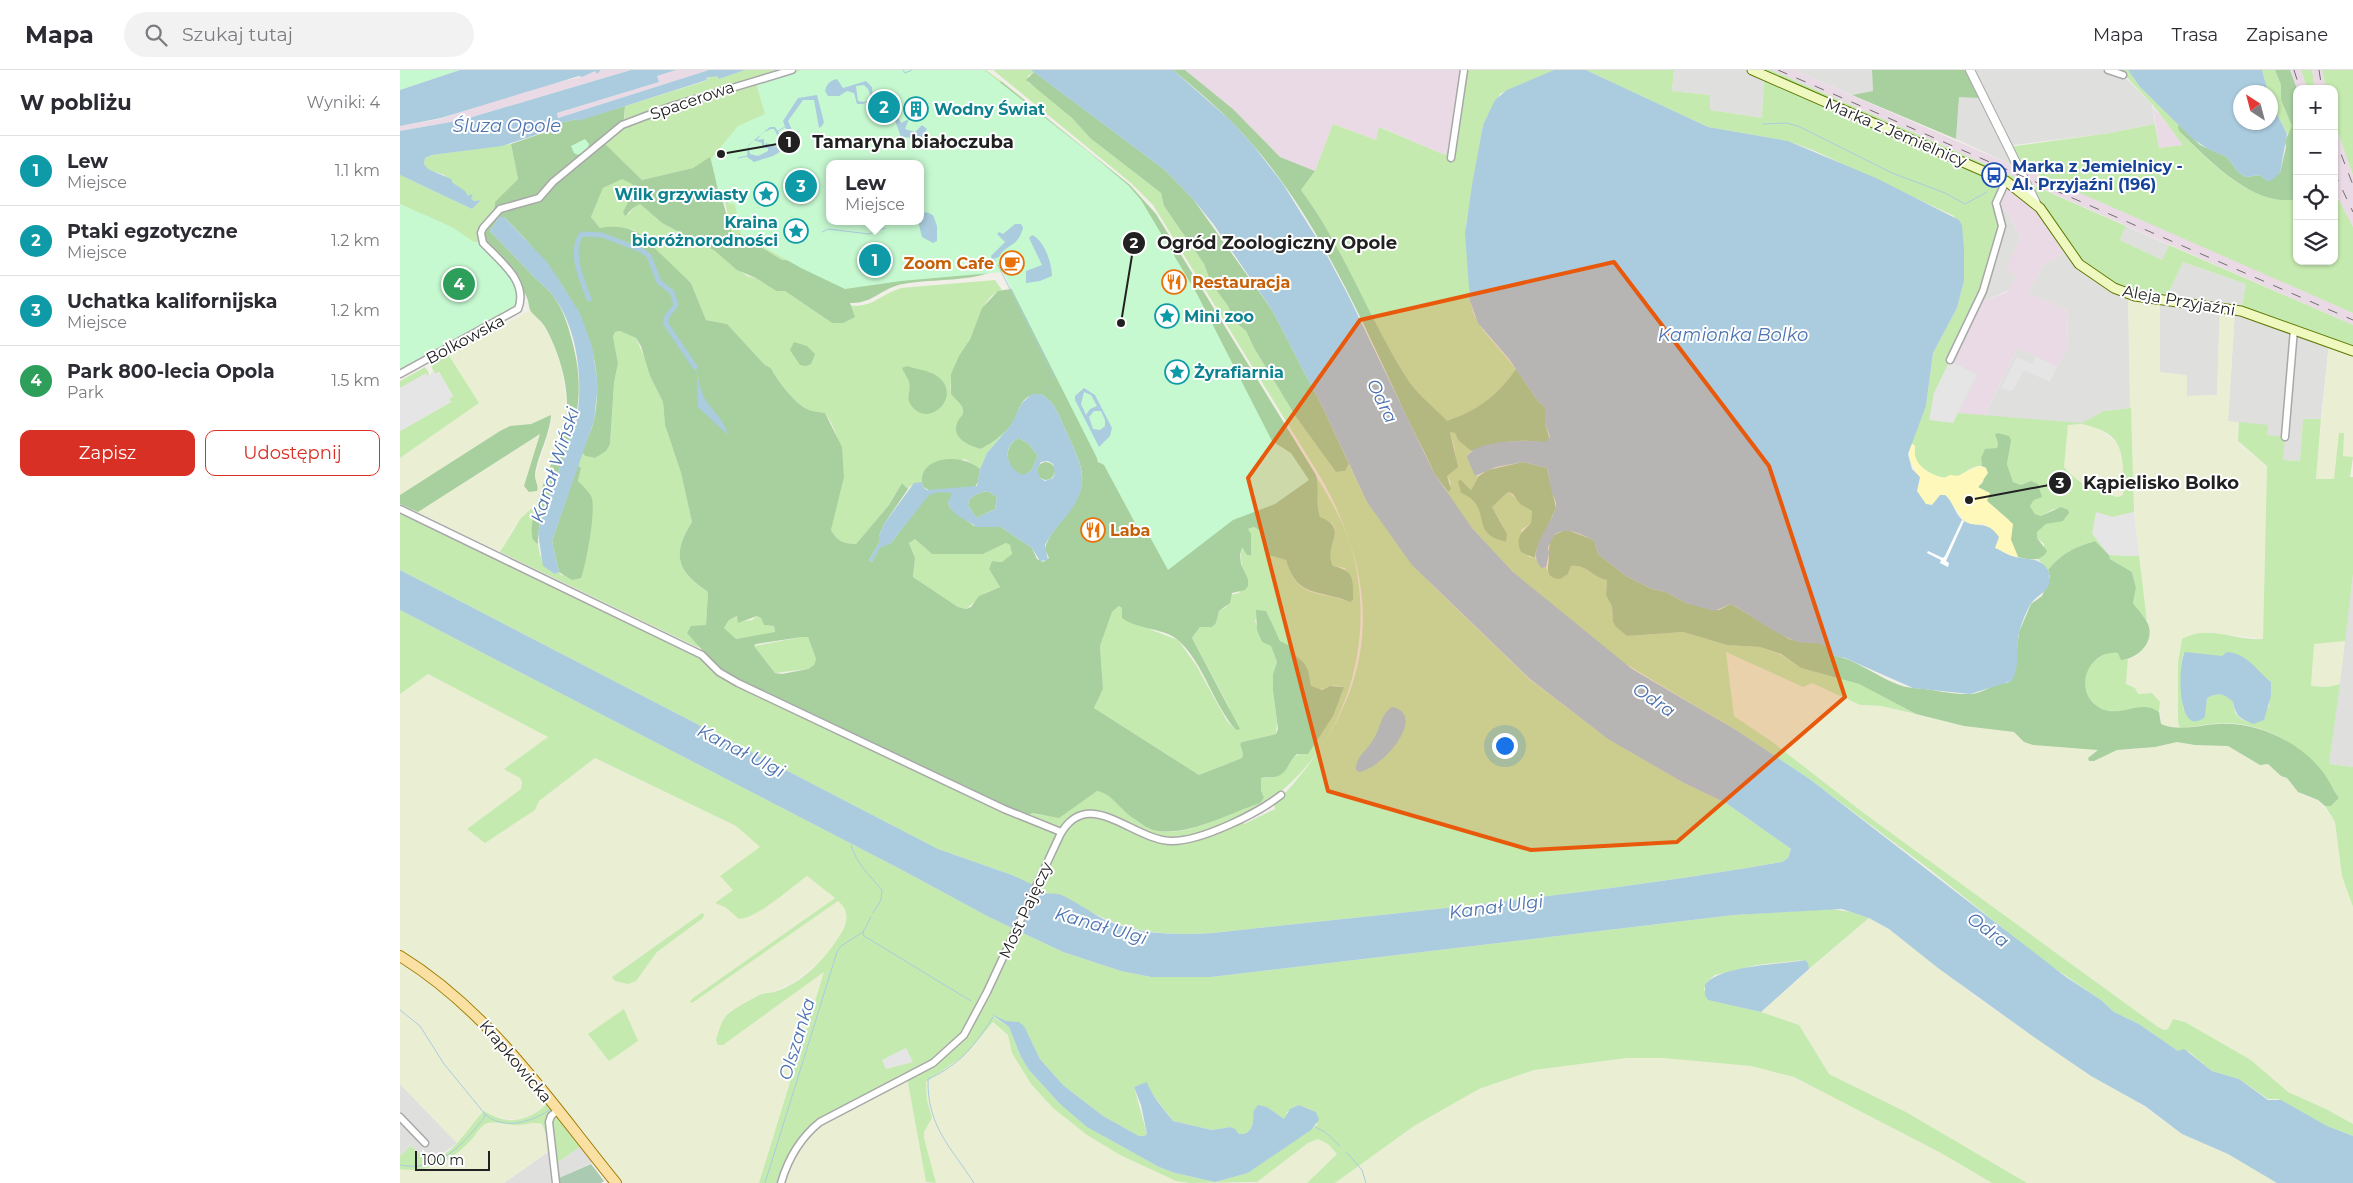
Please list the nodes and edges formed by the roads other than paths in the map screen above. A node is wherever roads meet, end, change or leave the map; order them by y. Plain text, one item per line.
1 (792, 70) edge
2 (1464, 70) edge
3 (1752, 70) edge
4 (1970, 70) edge
5 (2108, 70) edge
6 (2123, 75) dead end
7 (1451, 158) dead end
8 (2006, 181) junction
9 (2036, 203) junction
10 (522, 297) joint
11 (2294, 329) junction
12 (2353, 351) edge
13 (1950, 360) dead end
14 (400, 374) edge
15 (2285, 437) dead end
16 (400, 509) edge
17 (1281, 795) dead end
18 (1061, 834) junction
19 (400, 956) edge
20 (558, 1110) junction
21 (400, 1117) edge
22 (425, 1143) dead end
23 (556, 1183) edge
24 (616, 1183) edge
25 (781, 1183) edge

1 - 10 street, Spacerowa
2 - 7 street
3 - 8 main road, Marka z Jemielnicy
4 - 9 street, Aleja Przyjaźni
5 - 6 street
8 - 9 main road, Marka z Jemielnicy
8 - 13 street
9 - 11 main road, Aleja Przyjaźni
10 - 14 street, Bolkowska
11 - 12 main road, Aleja Przyjaźni
11 - 15 street
16 - 18 street
17 - 18 street
18 - 25 street, Most Pajęczy
19 - 20 main road, Krapkowicka
20 - 23 street
20 - 24 main road, Krapkowicka
21 - 22 street

